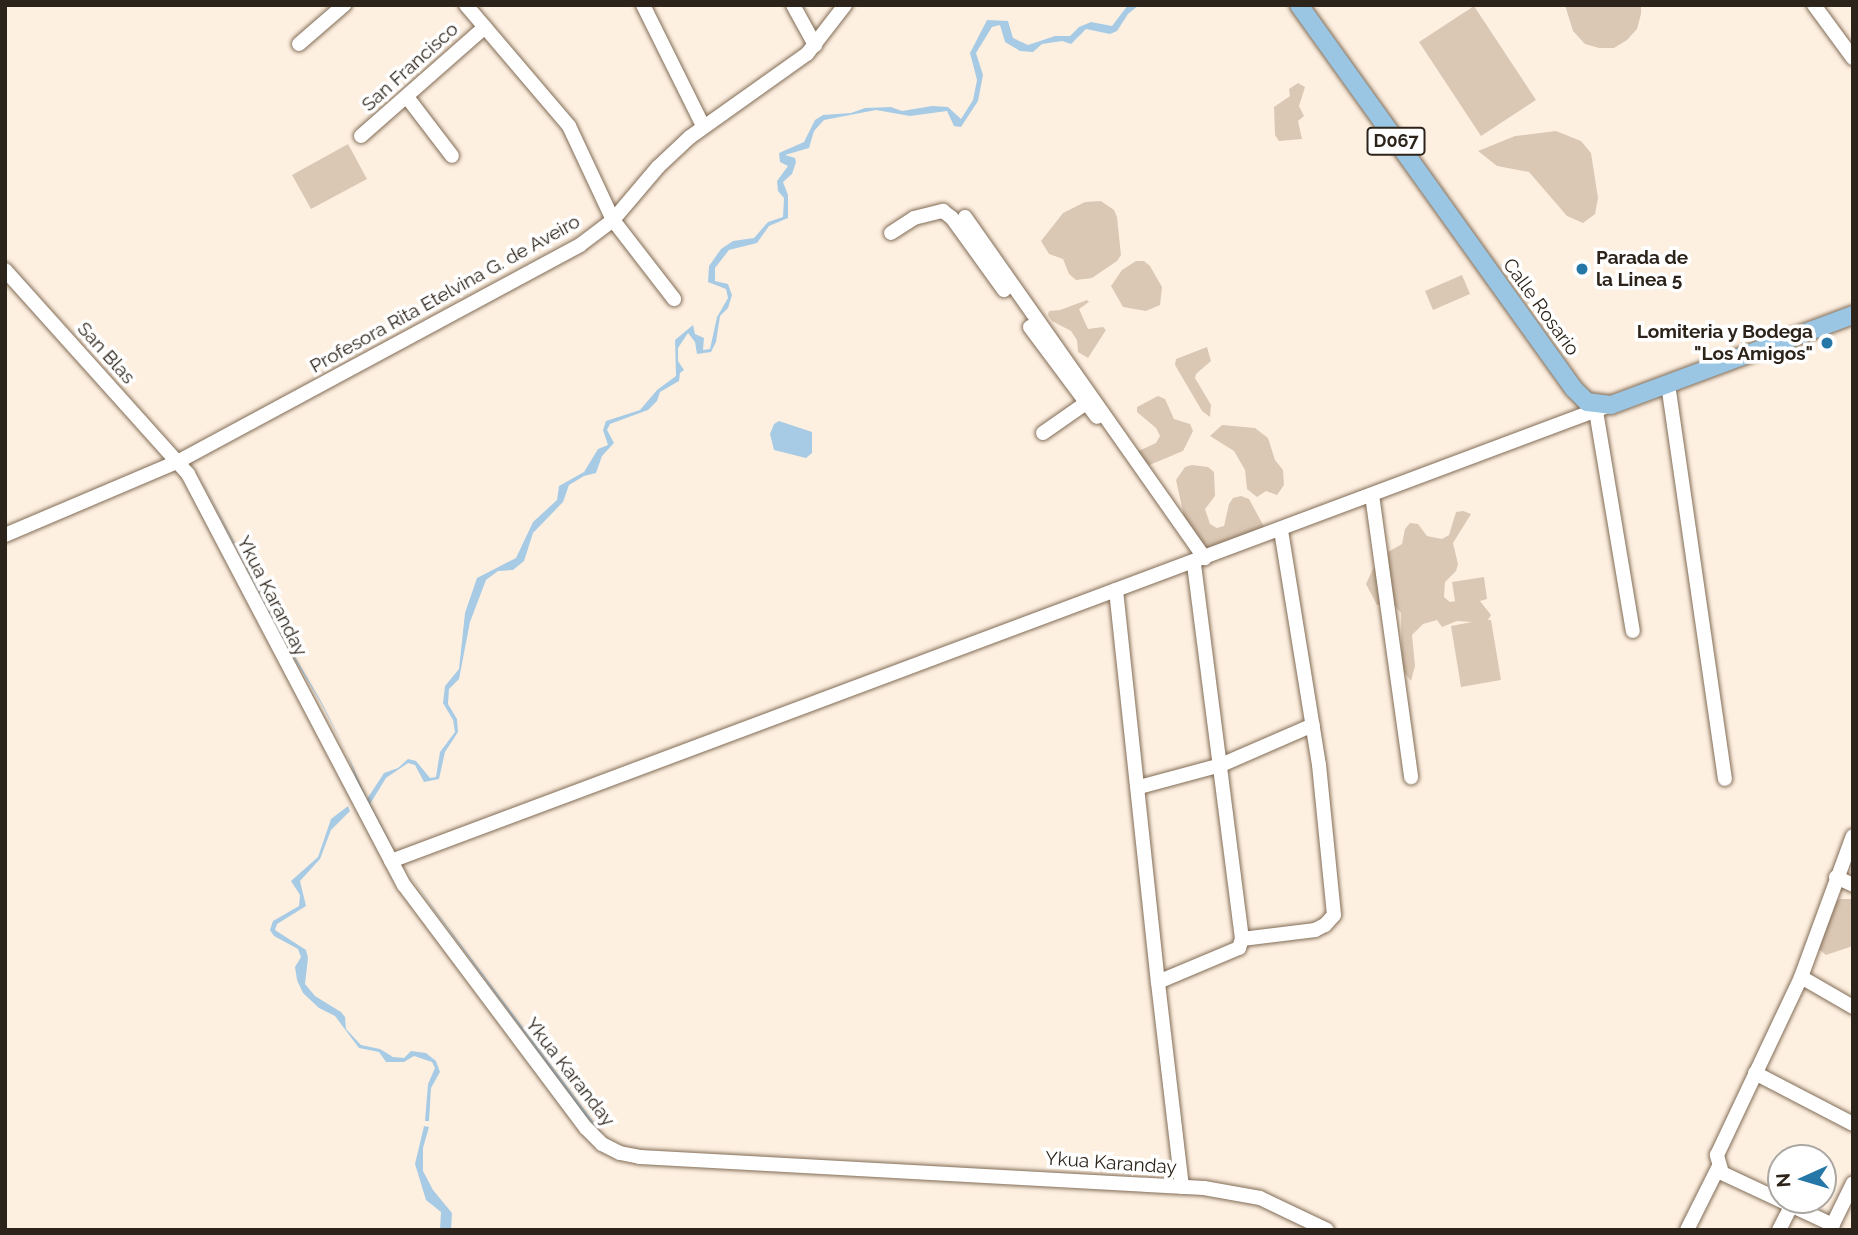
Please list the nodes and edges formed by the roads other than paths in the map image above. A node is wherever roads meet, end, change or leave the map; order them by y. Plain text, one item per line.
1 (344, 5) edge
2 (466, 5) edge
3 (643, 5) edge
4 (793, 5) edge
5 (845, 5) edge
6 (1299, 5) edge
7 (1814, 5) edge
8 (485, 27) junction
9 (299, 44) dead end
10 (815, 45) junction
11 (1852, 55) edge
12 (407, 97) junction
13 (704, 126) junction
14 (361, 136) dead end
15 (452, 156) dead end
16 (965, 217) dead end
17 (613, 220) junction
18 (891, 233) dead end
19 (5, 270) edge
20 (674, 299) dead end
21 (1853, 315) edge
22 (1668, 384) junction
23 (1086, 403) junction
24 (1603, 408) junction
25 (1043, 433) dead end
26 (179, 461) junction
27 (1151, 478) junction
28 (1371, 495) junction
29 (1281, 530) junction
30 (5, 535) edge
31 (1200, 561) junction
32 (1116, 590) junction
33 (1633, 631) dead end
34 (1313, 725) junction
35 (1222, 765) junction
36 (1411, 777) dead end
37 (1724, 779) dead end
38 (1139, 787) junction
39 (1853, 836) edge
40 (391, 861) junction
41 (1836, 877) junction
42 (1853, 886) edge
43 (1242, 939) junction
44 (1801, 977) junction
45 (1158, 982) junction
46 (1853, 1007) edge
47 (1755, 1073) junction
48 (1853, 1124) edge
49 (1719, 1166) junction
50 (1853, 1183) edge
51 (1182, 1187) junction
52 (1767, 1195) edge
53 (1787, 1214) edge
54 (1807, 1214) edge
55 (1832, 1227) edge
56 (1327, 1230) edge
57 (1687, 1230) edge
58 (1779, 1230) edge

1 - 9 street
2 - 8 street
3 - 13 street
4 - 10 street
5 - 10 street, Profesora Rita Etelvina G. de Aveiro
6 - 24 main road, Calle Rosario / D067
7 - 11 street
8 - 12 street, San Francisco
8 - 17 street
10 - 13 street, Profesora Rita Etelvina G. de Aveiro
12 - 14 street, San Francisco
12 - 15 street
13 - 17 street, Profesora Rita Etelvina G. de Aveiro
16 - 27 street
17 - 20 street
17 - 26 street, Profesora Rita Etelvina G. de Aveiro
18 - 23 street
19 - 26 street, San Blas
21 - 22 main road
22 - 24 main road
22 - 37 street
23 - 25 street
23 - 27 street
24 - 28 street
24 - 33 street
26 - 30 street, Profesora Rita Etelvina G. de Aveiro
26 - 40 street, Ykua Karanday
27 - 31 street
28 - 29 street
28 - 36 street
29 - 31 street
29 - 34 street
31 - 32 street
31 - 35 street
32 - 38 street
32 - 40 street
34 - 35 street
34 - 43 street
35 - 38 street
35 - 43 street
38 - 45 street
39 - 41 street
40 - 51 street, Ykua Karanday
41 - 42 street
41 - 44 street
43 - 45 street
44 - 46 street
44 - 47 street
45 - 51 street
47 - 48 street
47 - 49 street
49 - 52 street
49 - 57 street
50 - 55 street
51 - 56 street, Ykua Karanday
53 - 58 street
54 - 55 street

